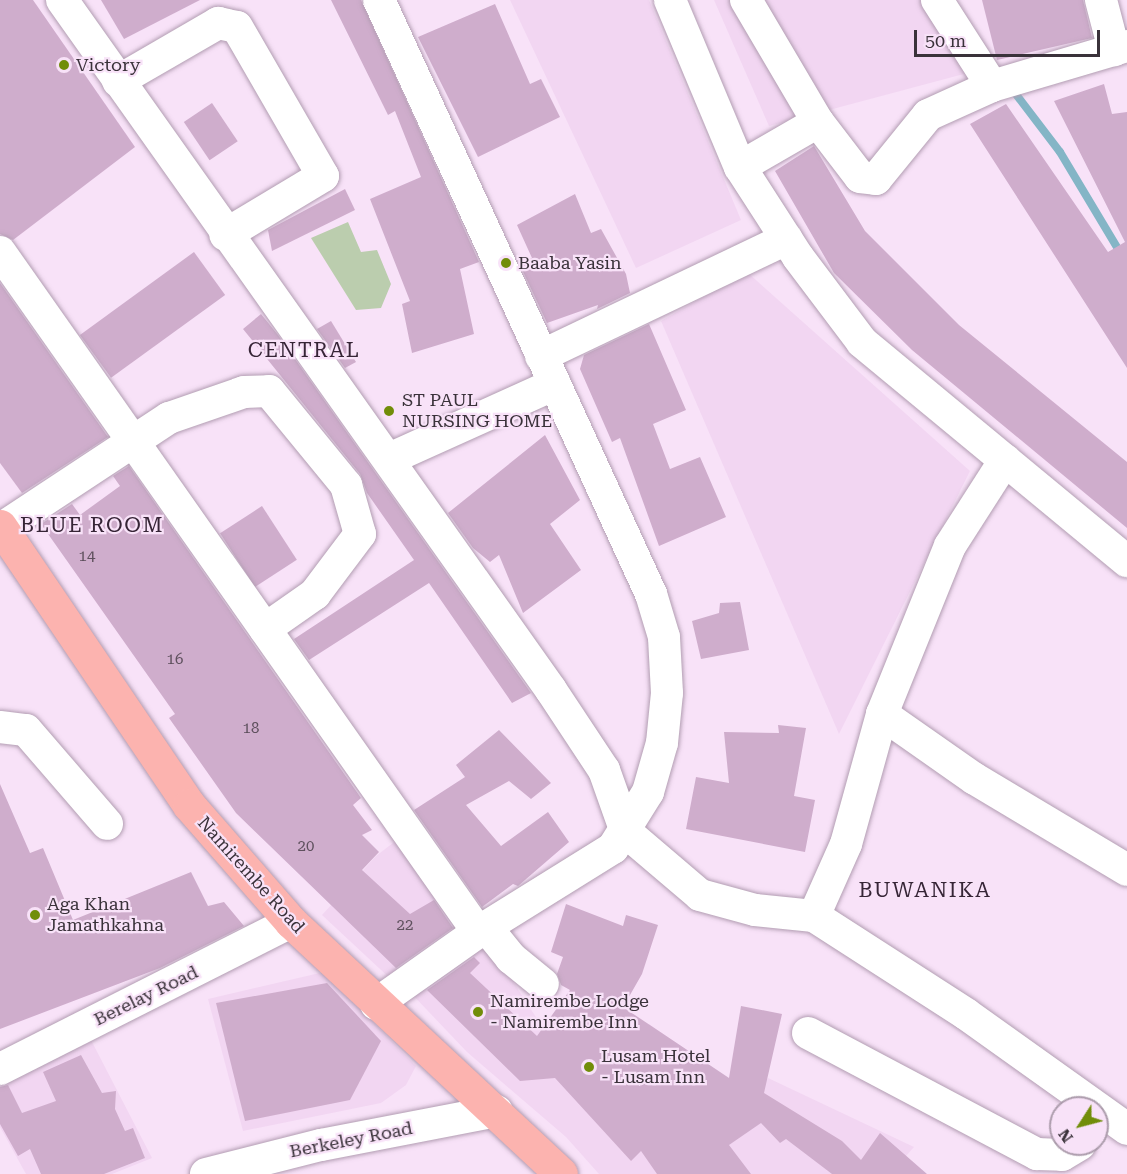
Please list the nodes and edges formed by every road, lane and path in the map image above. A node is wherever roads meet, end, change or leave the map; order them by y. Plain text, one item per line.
1 (62, 0) edge
2 (379, 0) edge
3 (670, 0) edge
4 (746, 0) edge
5 (937, 0) edge
6 (1101, 0) edge
7 (1121, 48) edge
8 (118, 81) junction
9 (992, 86) junction
10 (818, 122) junction
11 (740, 167) junction
12 (225, 235) junction
13 (786, 238) junction
14 (0, 252) edge
15 (542, 356) junction
16 (555, 384) junction
17 (132, 441) junction
18 (389, 459) junction
19 (1005, 460) junction
20 (1, 527) edge
21 (1127, 561) edge
22 (265, 629) junction
23 (882, 714) junction
24 (0, 727) edge
25 (107, 824) dead end
26 (626, 832) junction
27 (1127, 870) edge
28 (814, 916) junction
29 (291, 922) junction
30 (482, 930) junction
31 (543, 984) dead end
32 (376, 1004) junction
33 (808, 1034) dead end
34 (0, 1069) edge
35 (497, 1111) junction
36 (1111, 1124) edge
37 (1049, 1154) edge
38 (206, 1174) edge
39 (561, 1174) edge

1 - 8 street
2 - 15 street
3 - 11 street
4 - 10 street
5 - 9 street
6 - 7 street
7 - 9 street
8 - 12 street
8 - 12 street
9 - 10 street
10 - 11 street
11 - 13 street
12 - 18 street
13 - 15 street
13 - 19 street
14 - 17 street
15 - 16 street
16 - 18 street
16 - 26 street
17 - 20 street
17 - 22 street
17 - 22 street
18 - 26 street
19 - 21 street
19 - 23 street
20 - 29 main road, Namirembe Road
22 - 30 street
23 - 27 street
23 - 28 street
24 - 25 street
26 - 28 street
26 - 30 street
28 - 36 street
29 - 32 main road, Namirembe Road
29 - 34 street, Berelay Road
30 - 31 street
30 - 32 street
32 - 35 main road, Namirembe Road
33 - 37 street
35 - 38 street, Berkeley Road
35 - 39 main road, Namirembe Road

